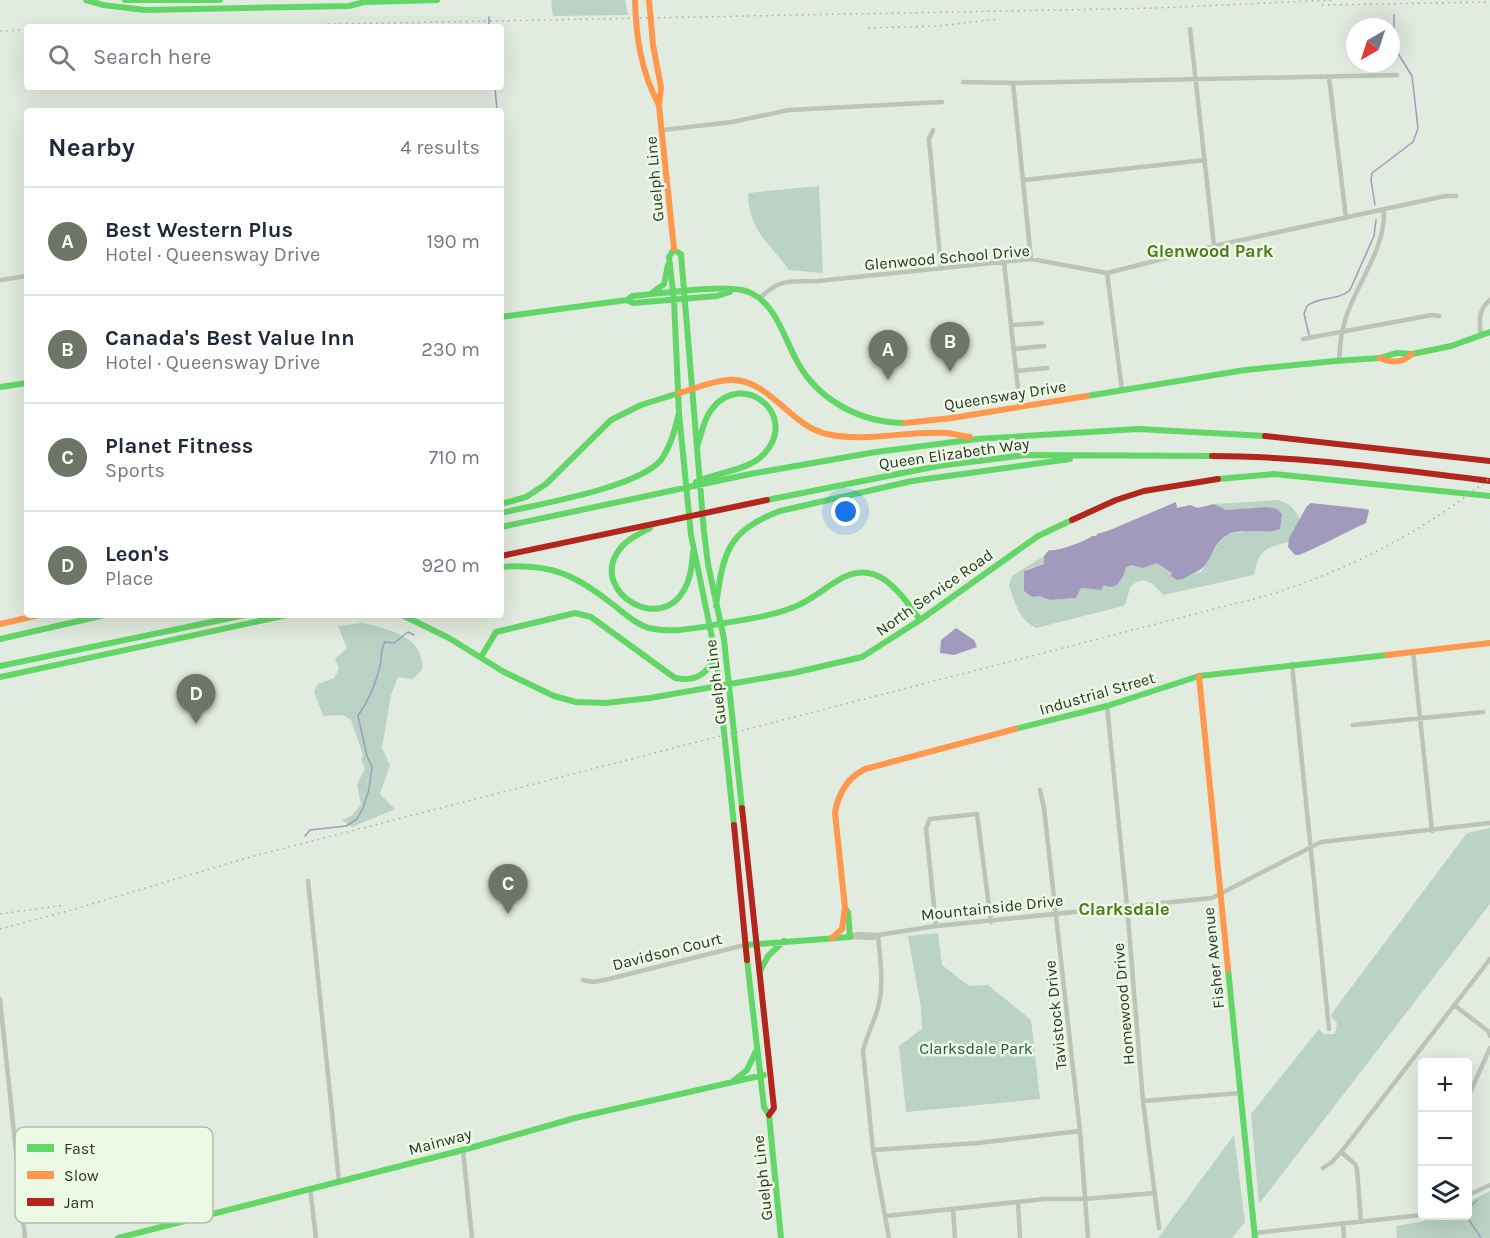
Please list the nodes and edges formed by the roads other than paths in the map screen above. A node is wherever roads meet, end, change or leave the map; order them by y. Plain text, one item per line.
1 (86, 0) edge
2 (125, 0) edge
3 (220, 0) edge
4 (437, 0) edge
5 (634, 0) edge
6 (650, 0) edge
7 (361, 1) edge
8 (1190, 29) dead end
9 (1397, 75) dead end
10 (1329, 76) junction
11 (1196, 79) junction
12 (963, 81) dead end
13 (1013, 83) junction
14 (942, 102) dead end
15 (659, 106) junction
16 (663, 130) junction
17 (933, 130) dead end
18 (1205, 160) junction
19 (1024, 180) junction
20 (1456, 196) dead end
21 (1384, 210) junction
22 (1346, 218) junction
23 (1214, 246) junction
24 (674, 249) junction
25 (669, 256) junction
26 (1031, 259) junction
27 (1004, 262) junction
28 (941, 268) junction
29 (1107, 273) junction
30 (24, 276) edge
31 (0, 280) edge
32 (646, 295) junction
33 (684, 295) junction
34 (674, 296) junction
35 (760, 298) junction
36 (627, 300) junction
37 (1490, 300) edge
38 (1438, 316) dead end
39 (504, 317) edge
40 (1042, 323) dead end
41 (1011, 326) junction
42 (1342, 332) junction
43 (1490, 332) edge
44 (1481, 335) junction
45 (1303, 339) dead end
46 (1044, 346) dead end
47 (1013, 349) junction
48 (1340, 361) junction
49 (1047, 368) dead end
50 (1016, 371) junction
51 (24, 383) edge
52 (0, 387) edge
53 (691, 389) junction
54 (1122, 390) junction
55 (679, 393) junction
56 (1020, 407) junction
57 (679, 413) junction
58 (977, 439) junction
59 (697, 446) junction
60 (1134, 455) junction
61 (1490, 461) edge
62 (1490, 481) edge
63 (689, 486) junction
64 (1490, 496) edge
65 (504, 503) edge
66 (504, 512) edge
67 (694, 514) junction
68 (504, 526) edge
69 (693, 552) junction
70 (504, 555) edge
71 (504, 567) edge
72 (716, 606) junction
73 (26, 618) edge
74 (92, 618) edge
75 (231, 618) edge
76 (273, 618) edge
77 (410, 618) edge
78 (920, 620) junction
79 (721, 623) junction
80 (0, 624) edge
81 (709, 626) junction
82 (0, 639) edge
83 (1490, 643) edge
84 (1413, 651) junction
85 (481, 657) junction
86 (716, 657) junction
87 (1292, 664) junction
88 (0, 666) edge
89 (1199, 676) junction
90 (0, 677) edge
91 (1107, 706) junction
92 (1483, 712) dead end
93 (1420, 718) junction
94 (1353, 725) dead end
95 (1040, 790) dead end
96 (1490, 823) edge
97 (1432, 831) junction
98 (1311, 846) junction
99 (308, 881) dead end
100 (1221, 895) junction
101 (1127, 906) junction
102 (845, 908) junction
103 (1056, 914) junction
104 (991, 922) junction
105 (936, 926) junction
106 (878, 935) junction
107 (850, 937) junction
108 (832, 938) junction
109 (784, 941) junction
110 (757, 943) junction
111 (746, 945) junction
112 (1490, 959) edge
113 (759, 972) junction
114 (583, 980) dead end
115 (0, 999) edge
116 (1454, 1005) junction
117 (1329, 1029) dead end
118 (1490, 1036) edge
119 (757, 1041) junction
120 (1490, 1048) edge
121 (770, 1074) junction
122 (761, 1076) junction
123 (730, 1083) junction
124 (1472, 1086) edge
125 (1240, 1093) junction
126 (1143, 1101) junction
127 (769, 1115) junction
128 (1080, 1131) junction
129 (15, 1142) edge
130 (463, 1150) junction
131 (873, 1150) junction
132 (1341, 1152) junction
133 (1323, 1168) dead end
134 (339, 1181) junction
135 (1490, 1185) edge
136 (310, 1188) junction
137 (1155, 1193) junction
138 (1472, 1193) edge
139 (1084, 1199) junction
140 (1018, 1202) junction
141 (953, 1209) junction
142 (213, 1213) edge
143 (1418, 1215) edge
144 (886, 1216) junction
145 (1361, 1222) junction
146 (23, 1223) edge
147 (176, 1223) edge
148 (1343, 1225) junction
149 (1159, 1228) dead end
150 (1254, 1236) edge
151 (25, 1238) edge
152 (118, 1238) edge
153 (315, 1238) edge
154 (472, 1238) edge
155 (781, 1238) edge
156 (889, 1238) edge
157 (956, 1238) edge
158 (1020, 1238) edge
159 (1088, 1238) edge
160 (1344, 1238) edge

1 - 7 main road
2 - 3 main road
4 - 7 main road
5 - 15 main road, Guelph Line
6 - 15 main road, Guelph Line
8 - 11 street
9 - 10 street
10 - 11 street
10 - 22 street
11 - 13 street
11 - 18 street
12 - 13 street
13 - 19 street
14 - 16 street
15 - 16 main road, Guelph Line
16 - 24 main road, Guelph Line
17 - 28 street
18 - 19 street
18 - 23 street
19 - 26 street
20 - 21 street, Glenwood School Drive
21 - 22 street, Glenwood School Drive
21 - 42 street
22 - 23 street, Glenwood School Drive
23 - 29 street, Glenwood School Drive
24 - 25 main road
24 - 33 main road, Guelph Line
25 - 32 main road
25 - 34 main road, Guelph Line
26 - 27 street, Glenwood School Drive
26 - 29 street, Glenwood School Drive
27 - 28 street, Glenwood School Drive
27 - 41 street
28 - 35 street, Glenwood School Drive
29 - 54 street
30 - 31 street
32 - 34 main road
32 - 36 main road
33 - 34 main road
33 - 35 main road
33 - 53 main road, Guelph Line
34 - 36 main road
34 - 55 main road, Guelph Line
35 - 56 main road, Queensway Drive
36 - 39 main road
37 - 44 street
38 - 42 street
40 - 41 street
41 - 47 street
42 - 45 street
42 - 48 street
43 - 44 main road, Queensway Drive
44 - 48 main road, Queensway Drive
46 - 47 street
47 - 50 street
48 - 54 main road, Queensway Drive
49 - 50 street
50 - 56 street
51 - 52 main road
53 - 55 main road
53 - 58 main road
53 - 59 main road, Guelph Line
54 - 56 main road, Queensway Drive
55 - 57 main road, Guelph Line
55 - 65 main road
57 - 66 main road
57 - 69 main road, Guelph Line
58 - 61 main road, Queen Elizabeth Way
58 - 63 main road, Queen Elizabeth Way
59 - 63 main road
59 - 72 main road, Guelph Line
60 - 62 main road, Queen Elizabeth Way
60 - 67 main road, Queen Elizabeth Way
60 - 72 main road
63 - 68 main road, Queen Elizabeth Way
64 - 78 main road, North Service Road
67 - 69 main road
67 - 70 main road, Queen Elizabeth Way
69 - 81 main road, Guelph Line
71 - 81 main road
72 - 79 main road, Guelph Line
73 - 80 main road
74 - 82 main road
75 - 88 main road
76 - 90 main road
77 - 85 main road, North Service Road
78 - 79 main road
78 - 85 main road, North Service Road
79 - 81 main road
79 - 110 main road, Guelph Line
81 - 86 main road, Guelph Line
83 - 84 main road, Industrial Street
84 - 87 main road, Industrial Street
84 - 93 street
85 - 86 main road
86 - 111 main road, Guelph Line
87 - 89 main road, Industrial Street
87 - 98 street
89 - 91 main road, Industrial Street
89 - 100 main road, Fisher Avenue
91 - 101 street, Homewood Drive
91 - 102 main road, Industrial Street
92 - 93 street
93 - 94 street
93 - 97 street
95 - 103 street, Tavistock Drive
96 - 97 street, Mountainside Drive
97 - 98 street, Mountainside Drive
98 - 100 street, Mountainside Drive
98 - 117 street
99 - 134 street
100 - 101 street, Mountainside Drive
100 - 125 main road, Fisher Avenue
101 - 103 street, Mountainside Drive
101 - 126 street, Homewood Drive
102 - 107 main road, Industrial Street
102 - 108 main road, Industrial Street
103 - 104 street, Mountainside Drive
103 - 128 street, Tavistock Drive
104 - 105 street, Mountainside Drive
104 - 105 street
105 - 106 street, Mountainside Drive
106 - 107 street, Mountainside Drive
106 - 131 street
107 - 108 main road, Mountainside Drive
108 - 109 main road, Mountainside Drive
109 - 110 main road, Mountainside Drive
109 - 113 main road
110 - 111 main road, Davidson Court
110 - 113 main road, Guelph Line
111 - 114 street, Davidson Court
111 - 119 main road, Guelph Line
112 - 116 street
113 - 121 main road, Guelph Line
115 - 129 street
116 - 118 street
116 - 132 street
119 - 122 main road, Guelph Line
119 - 123 main road
120 - 124 street
121 - 122 main road, Mainway
121 - 127 main road, Guelph Line
122 - 123 main road, Mainway
122 - 127 main road, Guelph Line
123 - 130 main road, Mainway
125 - 126 street
125 - 150 main road, Fisher Avenue
126 - 137 street, Homewood Drive
127 - 155 main road, Guelph Line
128 - 131 street
128 - 139 street, Tavistock Drive
130 - 134 main road, Mainway
130 - 154 street
131 - 144 street
132 - 133 street
132 - 145 street
134 - 136 main road, Mainway
135 - 138 street
136 - 142 main road, Mainway
136 - 153 street
137 - 139 street
137 - 149 street, Homewood Drive
139 - 140 street
139 - 159 street, Tavistock Drive
140 - 141 street
140 - 158 street
141 - 144 street
141 - 157 street
143 - 145 street
144 - 156 street
145 - 148 street
146 - 151 street
147 - 152 main road, Mainway
148 - 150 street
148 - 160 street

